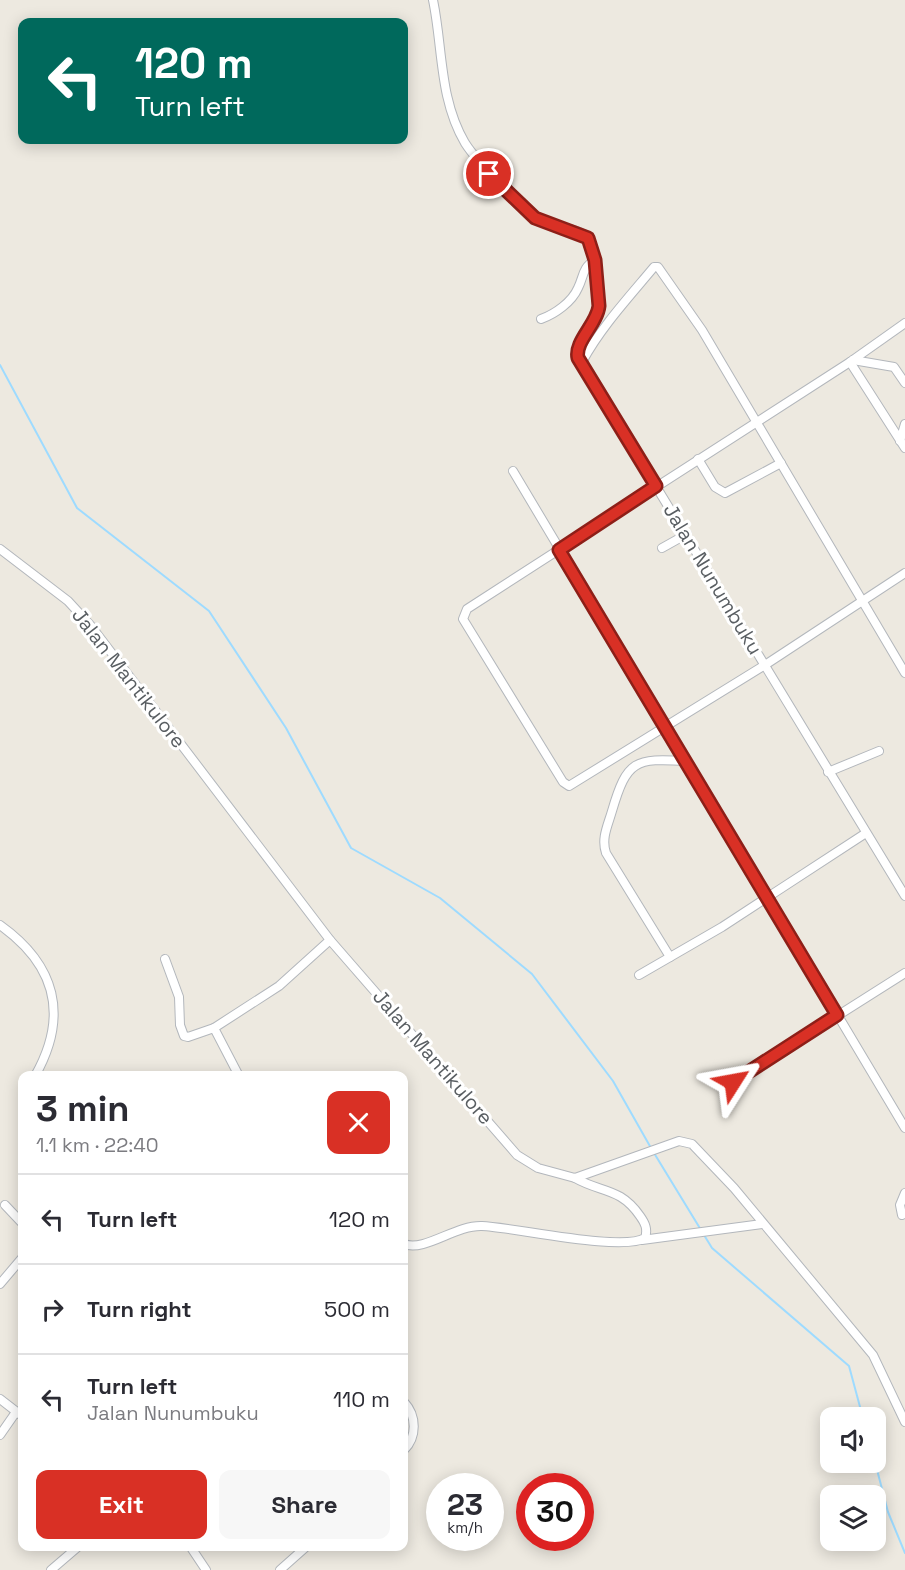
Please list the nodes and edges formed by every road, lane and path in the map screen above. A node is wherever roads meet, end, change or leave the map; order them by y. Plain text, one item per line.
1 (433, 0) edge
2 (595, 260) junction
3 (541, 319) dead end
4 (905, 323) edge
5 (851, 361) junction
6 (582, 362) junction
7 (905, 383) edge
8 (757, 422) junction
9 (905, 424) edge
10 (900, 441) junction
11 (905, 448) edge
12 (698, 459) junction
13 (781, 463) junction
14 (513, 471) dead end
15 (656, 486) junction
16 (687, 534) junction
17 (662, 548) dead end
18 (0, 549) edge
19 (559, 550) junction
20 (905, 573) edge
21 (862, 600) junction
22 (765, 665) junction
23 (905, 673) edge
24 (666, 726) junction
25 (879, 751) dead end
26 (686, 761) junction
27 (828, 772) junction
28 (866, 833) junction
29 (905, 896) edge
30 (767, 898) junction
31 (3, 927) edge
32 (0, 939) edge
33 (330, 940) junction
34 (670, 957) junction
35 (165, 959) dead end
36 (905, 973) edge
37 (639, 975) dead end
38 (837, 1015) junction
39 (214, 1028) junction
40 (38, 1071) edge
41 (236, 1071) edge
42 (733, 1082) dead end
43 (905, 1128) edge
44 (575, 1178) junction
45 (905, 1193) edge
46 (5, 1205) dead end
47 (902, 1215) dead end
48 (18, 1219) edge
49 (762, 1224) junction
50 (641, 1240) junction
51 (408, 1245) edge
52 (18, 1262) edge
53 (0, 1284) edge
54 (0, 1399) edge
55 (901, 1405) edge
56 (408, 1409) edge
57 (18, 1413) edge
58 (18, 1415) edge
59 (905, 1422) edge
60 (0, 1435) edge
61 (408, 1446) edge
62 (73, 1551) edge
63 (193, 1551) edge
64 (301, 1551) edge
65 (51, 1570) edge
66 (206, 1570) edge
67 (280, 1570) edge

1 - 2 street
2 - 3 street
2 - 6 street
4 - 5 street
5 - 7 street
5 - 8 street
5 - 10 street
6 - 8 street
6 - 15 street, Jalan Nunumbuku
8 - 12 street
8 - 13 street
9 - 10 street
10 - 11 street
12 - 13 street
12 - 15 street
13 - 21 street
14 - 19 street
15 - 16 street, Jalan Nunumbuku
15 - 19 street
16 - 17 street
16 - 22 street, Jalan Nunumbuku
18 - 33 street, Jalan Mantikulore
19 - 24 street
19 - 24 street
20 - 21 street
21 - 22 street
21 - 23 street
22 - 24 street
22 - 27 street, Jalan Nunumbuku
24 - 26 street
25 - 27 street
26 - 30 street
26 - 34 street
27 - 28 street, Jalan Nunumbuku
28 - 29 street, Jalan Nunumbuku
28 - 30 street
30 - 34 street
30 - 38 street
31 - 32 street
31 - 40 street
33 - 39 street
33 - 44 street, Jalan Mantikulore
34 - 37 street
35 - 39 street
36 - 38 street
38 - 42 street
38 - 43 street
39 - 41 street
44 - 49 street
44 - 50 street, Jalan Mantikulore
45 - 47 street
46 - 48 street
49 - 50 street
49 - 55 street
50 - 51 street
52 - 53 street
54 - 57 street
55 - 59 street
56 - 61 street
58 - 60 street
62 - 65 street
63 - 66 street
64 - 67 street

